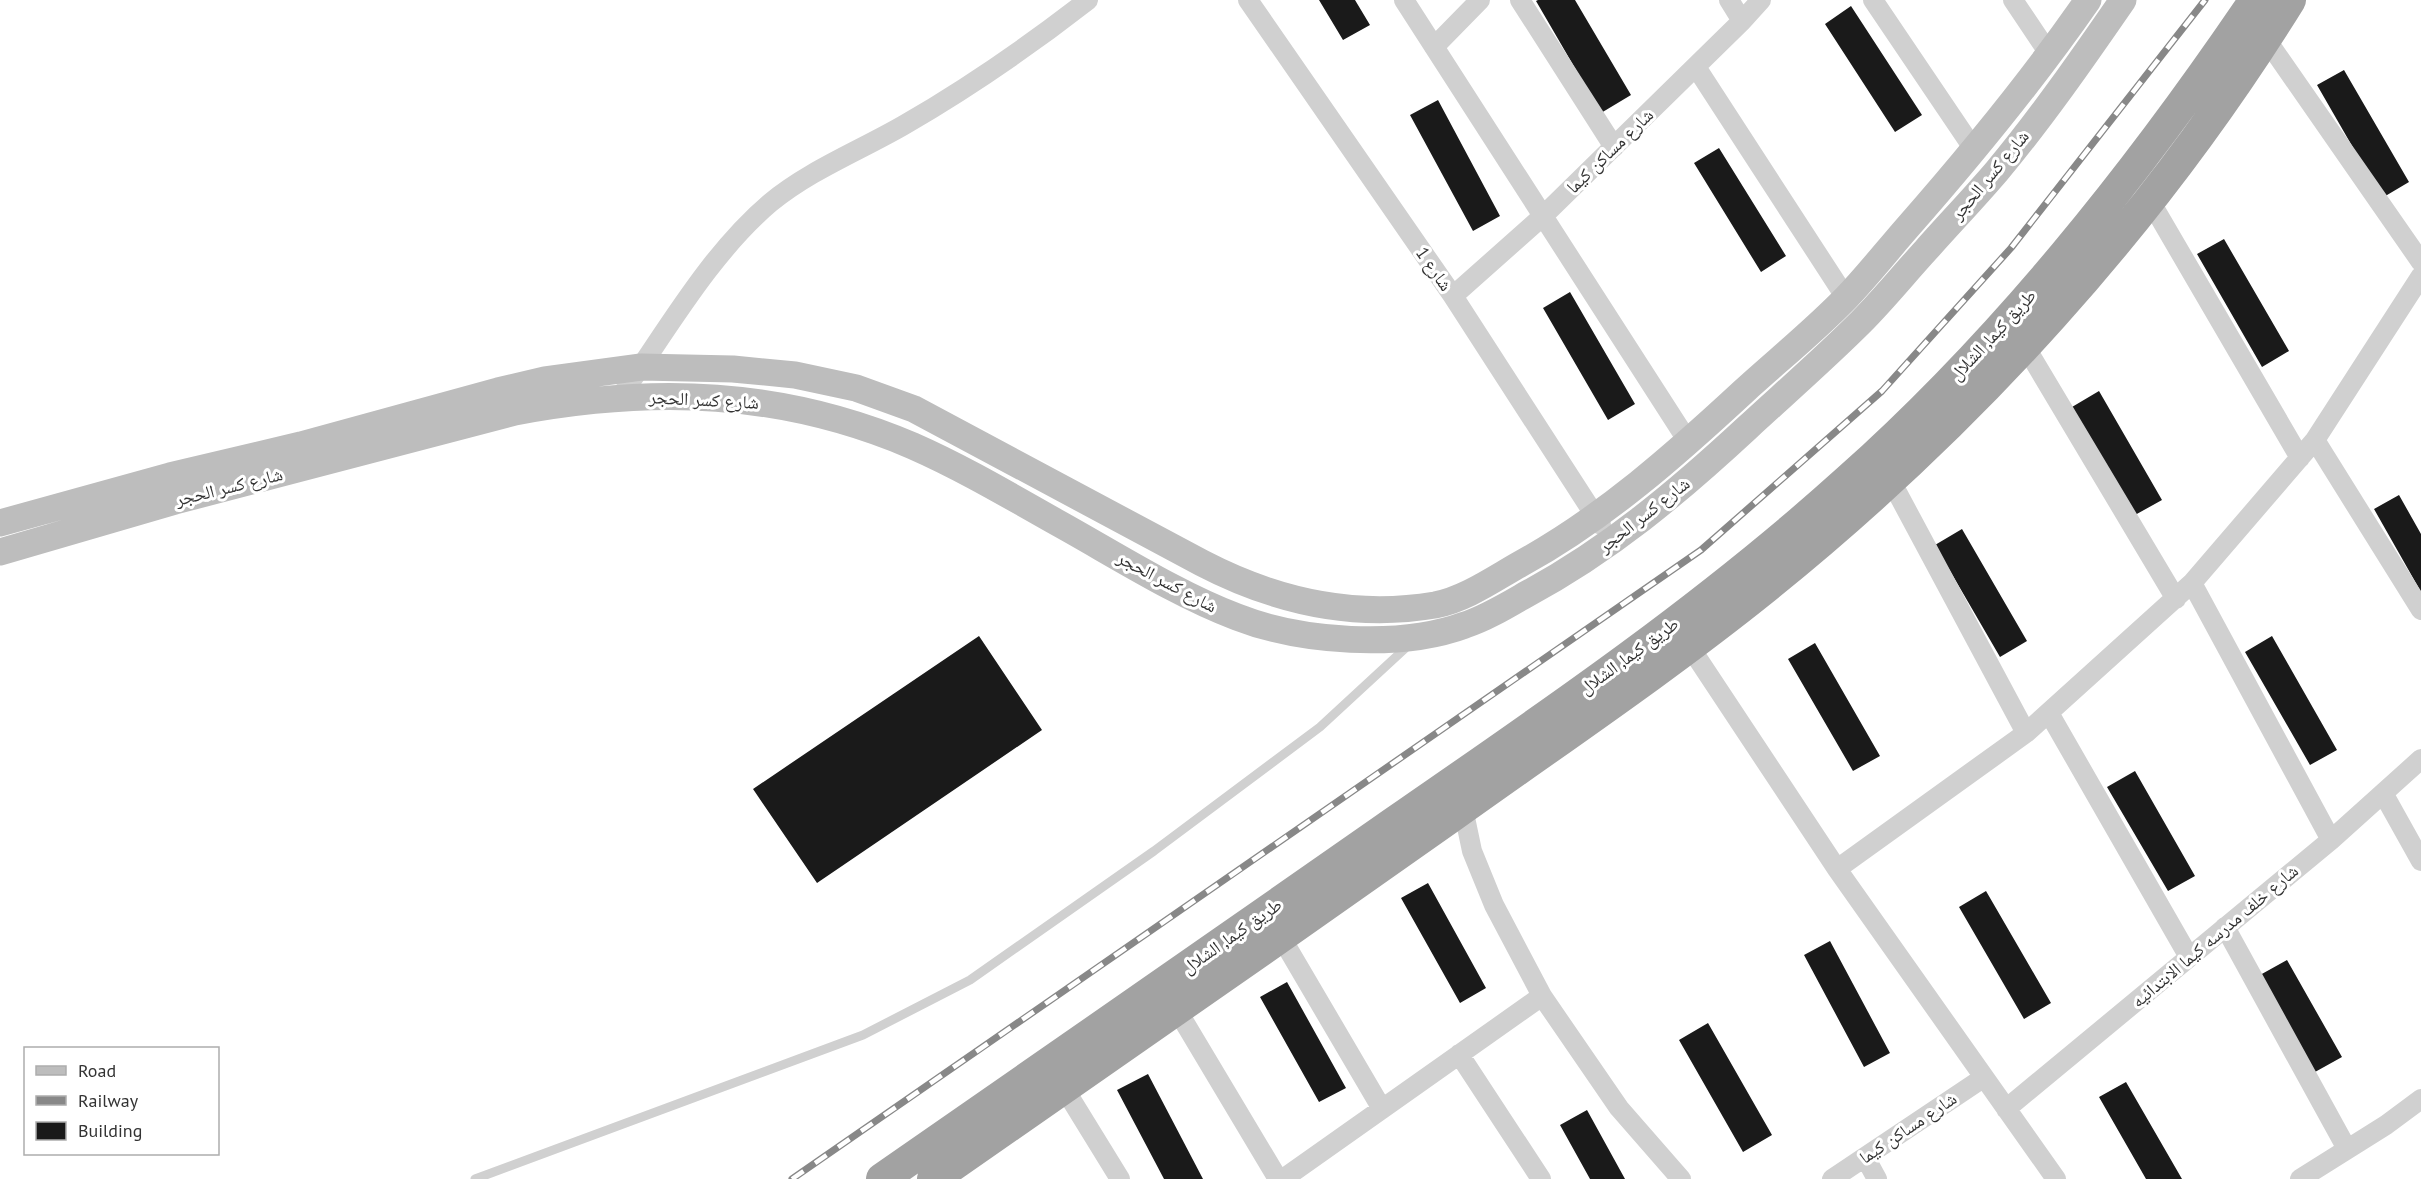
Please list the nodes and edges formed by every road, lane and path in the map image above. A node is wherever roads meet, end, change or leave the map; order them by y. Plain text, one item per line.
1 (1088, 0) edge
2 (1248, 0) edge
3 (1404, 0) edge
4 (1480, 0) edge
5 (1520, 0) edge
6 (1729, 0) edge
7 (1761, 0) edge
8 (1874, 0) edge
9 (2013, 0) edge
10 (2088, 0) edge
11 (2123, 0) edge
12 (2255, 0) edge
13 (2290, 0) edge
14 (1742, 21) junction
15 (2266, 39) junction
16 (1434, 47) junction
17 (2050, 55) junction
18 (1696, 67) junction
19 (1614, 147) junction
20 (1976, 151) junction
21 (2149, 199) junction
22 (1543, 216) junction
23 (2421, 262) edge
24 (2421, 276) edge
25 (1453, 296) junction
26 (1846, 298) junction
27 (2025, 346) junction
28 (640, 367) junction
29 (620, 397) junction
30 (2314, 440) junction
31 (1689, 443) junction
32 (304, 456) junction
33 (2300, 458) junction
34 (1891, 481) junction
35 (173, 488) junction
36 (1596, 515) junction
37 (0, 523) edge
38 (1612, 543) junction
39 (0, 552) edge
40 (2192, 583) junction
41 (2176, 599) junction
42 (1434, 605) junction
43 (2421, 610) edge
44 (1419, 635) junction
45 (1682, 635) junction
46 (2049, 713) junction
47 (2026, 734) junction
48 (2421, 759) edge
49 (2383, 793) junction
50 (1463, 808) junction
51 (2331, 840) junction
52 (2421, 861) edge
53 (1837, 869) junction
54 (2225, 927) junction
55 (1281, 937) junction
56 (2189, 957) junction
57 (1542, 996) junction
58 (1177, 1010) junction
59 (1459, 1054) junction
60 (1983, 1078) junction
61 (1064, 1088) junction
62 (2421, 1099) edge
63 (1382, 1108) junction
64 (2006, 1109) junction
65 (2347, 1149) junction
66 (1865, 1157) junction
67 (475, 1179) edge
68 (882, 1179) edge
69 (933, 1179) edge
70 (1120, 1179) edge
71 (1278, 1179) edge
72 (1283, 1179) edge
73 (1541, 1179) edge
74 (1681, 1179) edge
75 (1833, 1179) edge
76 (1877, 1179) edge
77 (2056, 1179) edge
78 (2300, 1179) edge

1 - 28 street
2 - 25 street, شارع 1
3 - 16 street
4 - 16 street
5 - 19 street
6 - 14 street
7 - 14 street, شارع مساكن كيما
8 - 20 street
9 - 17 street
10 - 17 main road, شارع كسر الحجر
11 - 38 main road, شارع كسر الحجر
12 - 45 highway, طريق كيما, الشلال
13 - 15 highway, طريق كيما, الشلال
14 - 18 street, شارع مساكن كيما
15 - 21 highway, طريق كيما, الشلال
15 - 23 street
16 - 22 street
17 - 20 main road, شارع كسر الحجر
18 - 19 street, شارع مساكن كيما
18 - 26 street
19 - 22 street, شارع مساكن كيما
20 - 26 main road, شارع كسر الحجر
21 - 27 highway, طريق كيما, الشلال
21 - 33 street
22 - 25 street, شارع مساكن كيما
22 - 31 street
24 - 30 street
25 - 36 street, شارع 1
26 - 31 main road, شارع كسر الحجر
27 - 34 highway, طريق كيما, الشلال
27 - 41 street
28 - 29 street
28 - 32 main road, شارع كسر الحجر
28 - 42 main road, شارع كسر الحجر
29 - 32 main road, شارع كسر الحجر
29 - 44 main road, شارع كسر الحجر
30 - 33 street
30 - 43 street
31 - 36 main road, شارع كسر الحجر
32 - 35 main road, شارع كسر الحجر
33 - 40 street
34 - 45 highway, طريق كيما, الشلال
34 - 47 street
35 - 37 main road, شارع كسر الحجر
35 - 39 main road, شارع كسر الحجر
36 - 38 street, شارع 1
36 - 42 main road, شارع كسر الحجر
38 - 44 main road, شارع كسر الحجر
40 - 41 street
40 - 51 street
41 - 46 street
42 - 44 main road
44 - 67 lane
45 - 50 highway, طريق كيما, الشلال
45 - 53 street
45 - 68 highway, طريق كيما, الشلال
46 - 47 street
46 - 56 street
47 - 53 street
48 - 49 street, شارع خلف مدرسه كيما الابتدائيه
49 - 51 street, شارع خلف مدرسه كيما الابتدائيه
49 - 52 street
50 - 55 highway, طريق كيما, الشلال
50 - 57 street
51 - 54 street, شارع خلف مدرسه كيما الابتدائيه
53 - 60 street
54 - 56 street, شارع خلف مدرسه كيما الابتدائيه
54 - 65 street
55 - 58 highway, طريق كيما, الشلال
55 - 63 street
56 - 64 street, شارع خلف مدرسه كيما الابتدائيه
57 - 59 street
57 - 74 street
58 - 61 highway, طريق كيما, الشلال
58 - 71 street
59 - 63 street
59 - 73 street
60 - 64 street
60 - 66 street, شارع مساكن كيما
61 - 69 highway, طريق كيما, الشلال
61 - 70 street
62 - 65 street
63 - 72 street
64 - 77 street
65 - 78 street
66 - 75 street, شارع مساكن كيما
66 - 76 street

